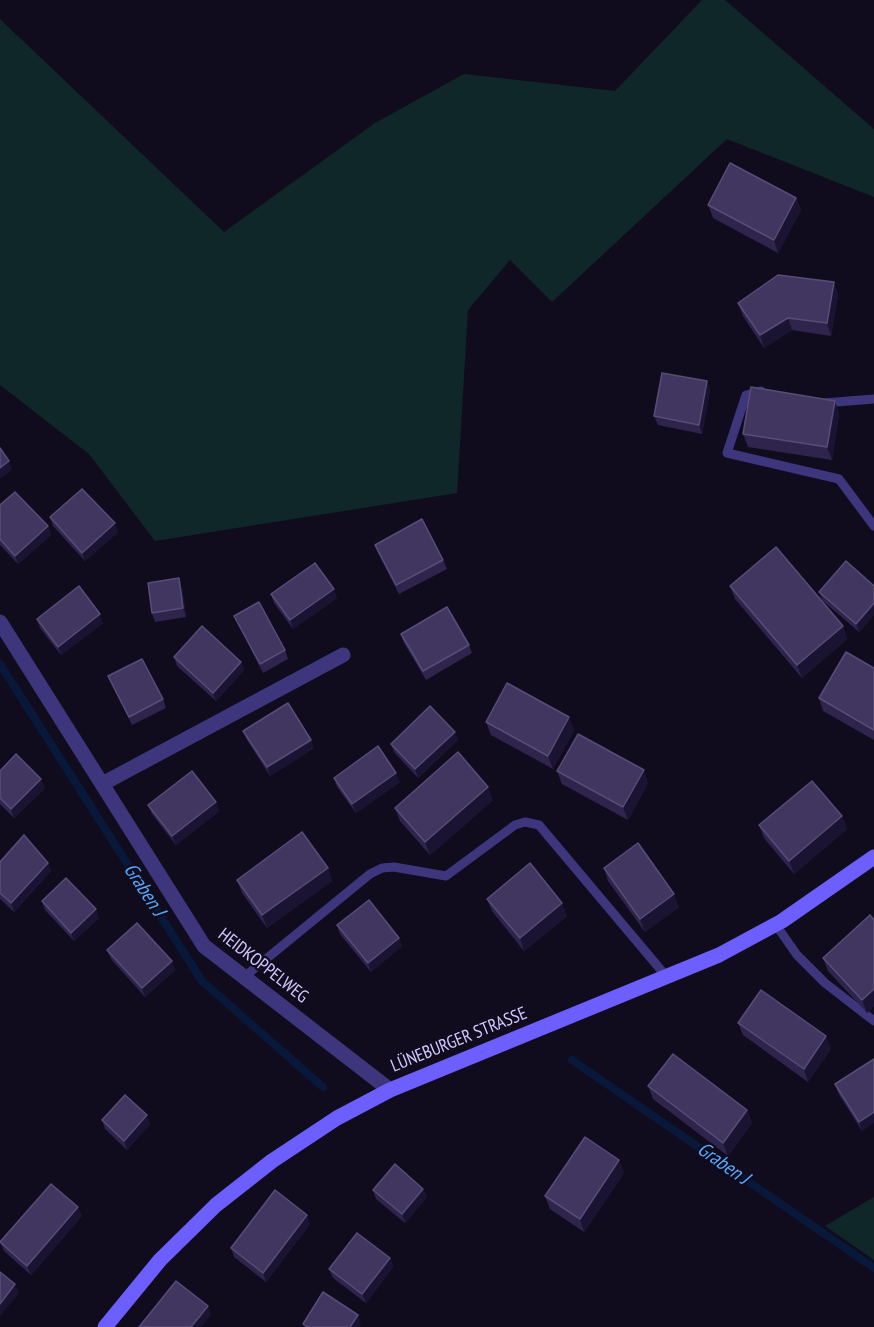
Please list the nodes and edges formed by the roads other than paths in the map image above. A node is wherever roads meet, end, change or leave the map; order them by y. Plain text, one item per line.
1 (772, 393) edge
2 (874, 399) edge
3 (817, 403) edge
4 (874, 526) edge
5 (0, 622) edge
6 (343, 655) dead end
7 (102, 784) junction
8 (874, 857) edge
9 (776, 925) junction
10 (666, 976) junction
11 (244, 977) junction
12 (874, 1021) edge
13 (390, 1090) junction
14 (105, 1327) edge

1 - 4 lane
2 - 3 lane
5 - 7 street, HEIDKOPPELWEG
6 - 7 street
7 - 11 street, HEIDKOPPELWEG
8 - 9 main road, LÜNEBURGER STRASSE
9 - 10 main road, LÜNEBURGER STRASSE
9 - 12 lane
10 - 11 lane
10 - 13 main road, LÜNEBURGER STRASSE
11 - 13 street, HEIDKOPPELWEG
13 - 14 main road, LÜNEBURGER STRASSE

